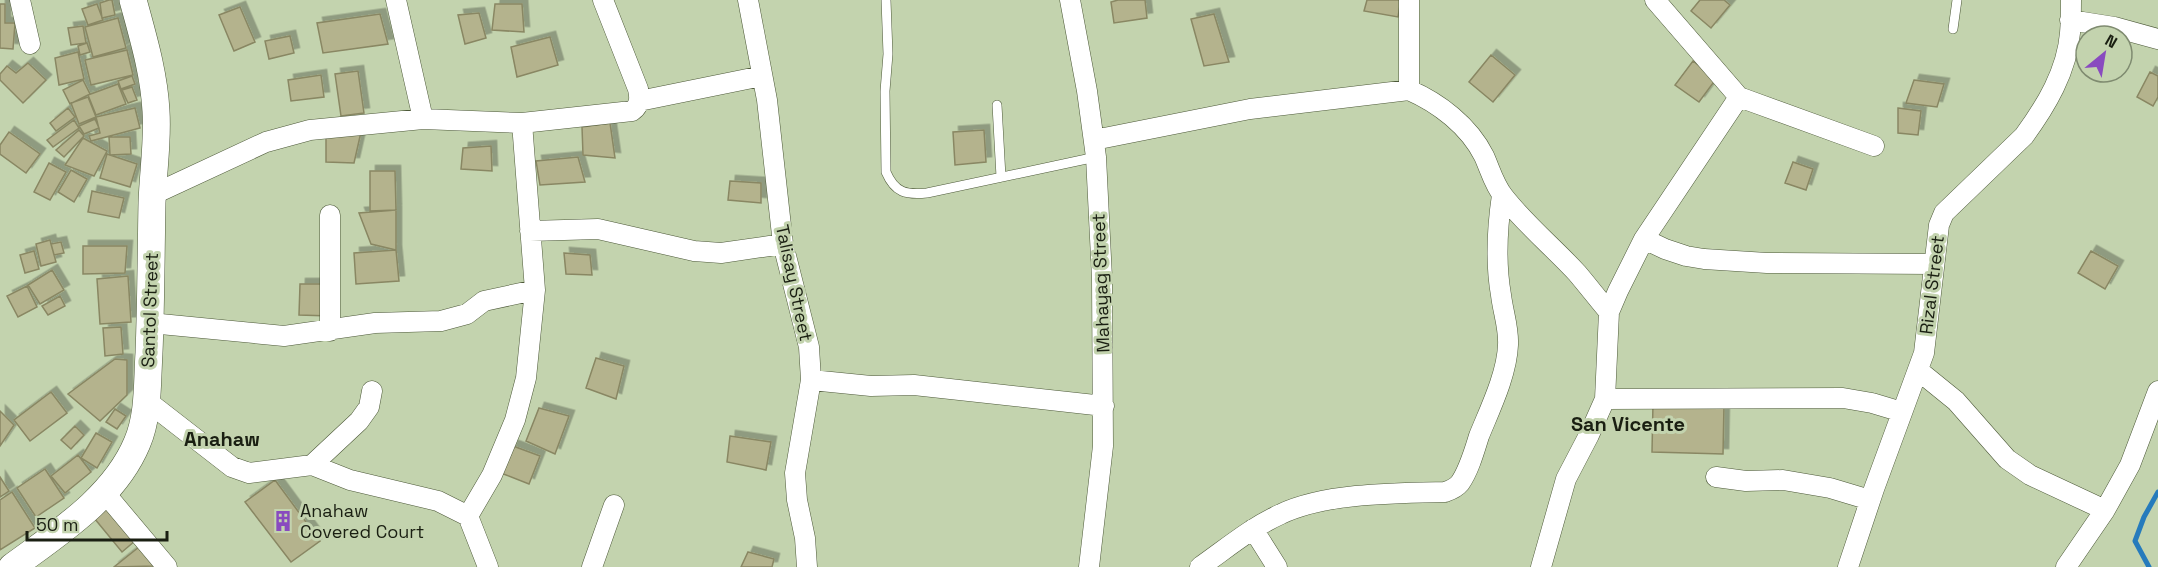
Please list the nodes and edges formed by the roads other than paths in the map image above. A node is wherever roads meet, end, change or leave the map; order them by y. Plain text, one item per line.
1 (20, 0) edge
2 (133, 0) edge
3 (396, 0) edge
4 (603, 0) edge
5 (748, 0) edge
6 (886, 0) edge
7 (1070, 0) edge
8 (1409, 0) edge
9 (1655, 0) edge
10 (1957, 0) edge
11 (2071, 0) edge
12 (2070, 20) junction
13 (1953, 29) dead end
14 (2158, 39) edge
15 (30, 44) dead end
16 (762, 76) junction
17 (1410, 90) junction
18 (1738, 97) junction
19 (639, 101) junction
20 (997, 105) dead end
21 (423, 119) junction
22 (522, 123) junction
23 (1874, 146) dead end
24 (1095, 148) junction
25 (1001, 177) junction
26 (152, 195) junction
27 (1502, 195) junction
28 (330, 215) dead end
29 (530, 231) junction
30 (1644, 238) junction
31 (783, 244) junction
32 (1934, 264) junction
33 (535, 290) junction
34 (1609, 312) junction
35 (150, 323) junction
36 (330, 331) junction
37 (1919, 371) junction
38 (811, 380) junction
39 (372, 391) dead end
40 (2158, 391) edge
41 (1605, 399) junction
42 (147, 401) junction
43 (1104, 406) junction
44 (1902, 412) junction
45 (312, 465) junction
46 (1716, 477) dead end
47 (104, 492) junction
48 (1870, 500) junction
49 (614, 506) dead end
50 (2105, 510) junction
51 (468, 516) junction
52 (1253, 529) junction
53 (1855, 564) edge
54 (12, 567) edge
55 (167, 567) edge
56 (488, 567) edge
57 (592, 567) edge
58 (807, 567) edge
59 (1089, 567) edge
60 (1200, 567) edge
61 (1277, 567) edge
62 (1541, 567) edge
63 (2066, 567) edge

1 - 15 street
2 - 26 main road, Santol Street
3 - 21 street
4 - 19 street
5 - 16 street, Talisay Street
6 - 25 lane
7 - 24 street, Mahayag Street
8 - 17 street
9 - 18 street
10 - 13 lane
11 - 12 street, Rizal Street
12 - 14 street
12 - 32 street, Rizal Street
16 - 19 street
16 - 31 street, Talisay Street
17 - 24 street
17 - 27 street
18 - 23 street
18 - 30 street
19 - 22 street
20 - 25 lane
21 - 22 street
21 - 26 street
22 - 29 street
24 - 25 lane
24 - 43 street, Mahayag Street
26 - 35 main road, Santol Street
27 - 34 street
27 - 52 street
28 - 36 street
29 - 31 street
29 - 33 street
30 - 32 street
30 - 34 street
31 - 38 street, Talisay Street
32 - 37 street, Rizal Street
33 - 36 street
33 - 51 street
34 - 41 street
35 - 36 street
35 - 42 main road, Santol Street
37 - 44 street, Rizal Street
37 - 50 street
38 - 43 street
38 - 58 street, Talisay Street
39 - 45 street
40 - 50 street
41 - 44 street
41 - 62 street
42 - 45 street
42 - 47 main road, Santol Street
43 - 59 street, Mahayag Street
44 - 48 street, Rizal Street
45 - 51 street
46 - 48 street
47 - 54 main road, Santol Street
47 - 55 street
48 - 53 street, Rizal Street
49 - 57 street
50 - 63 street
51 - 56 street
52 - 60 street
52 - 61 street

